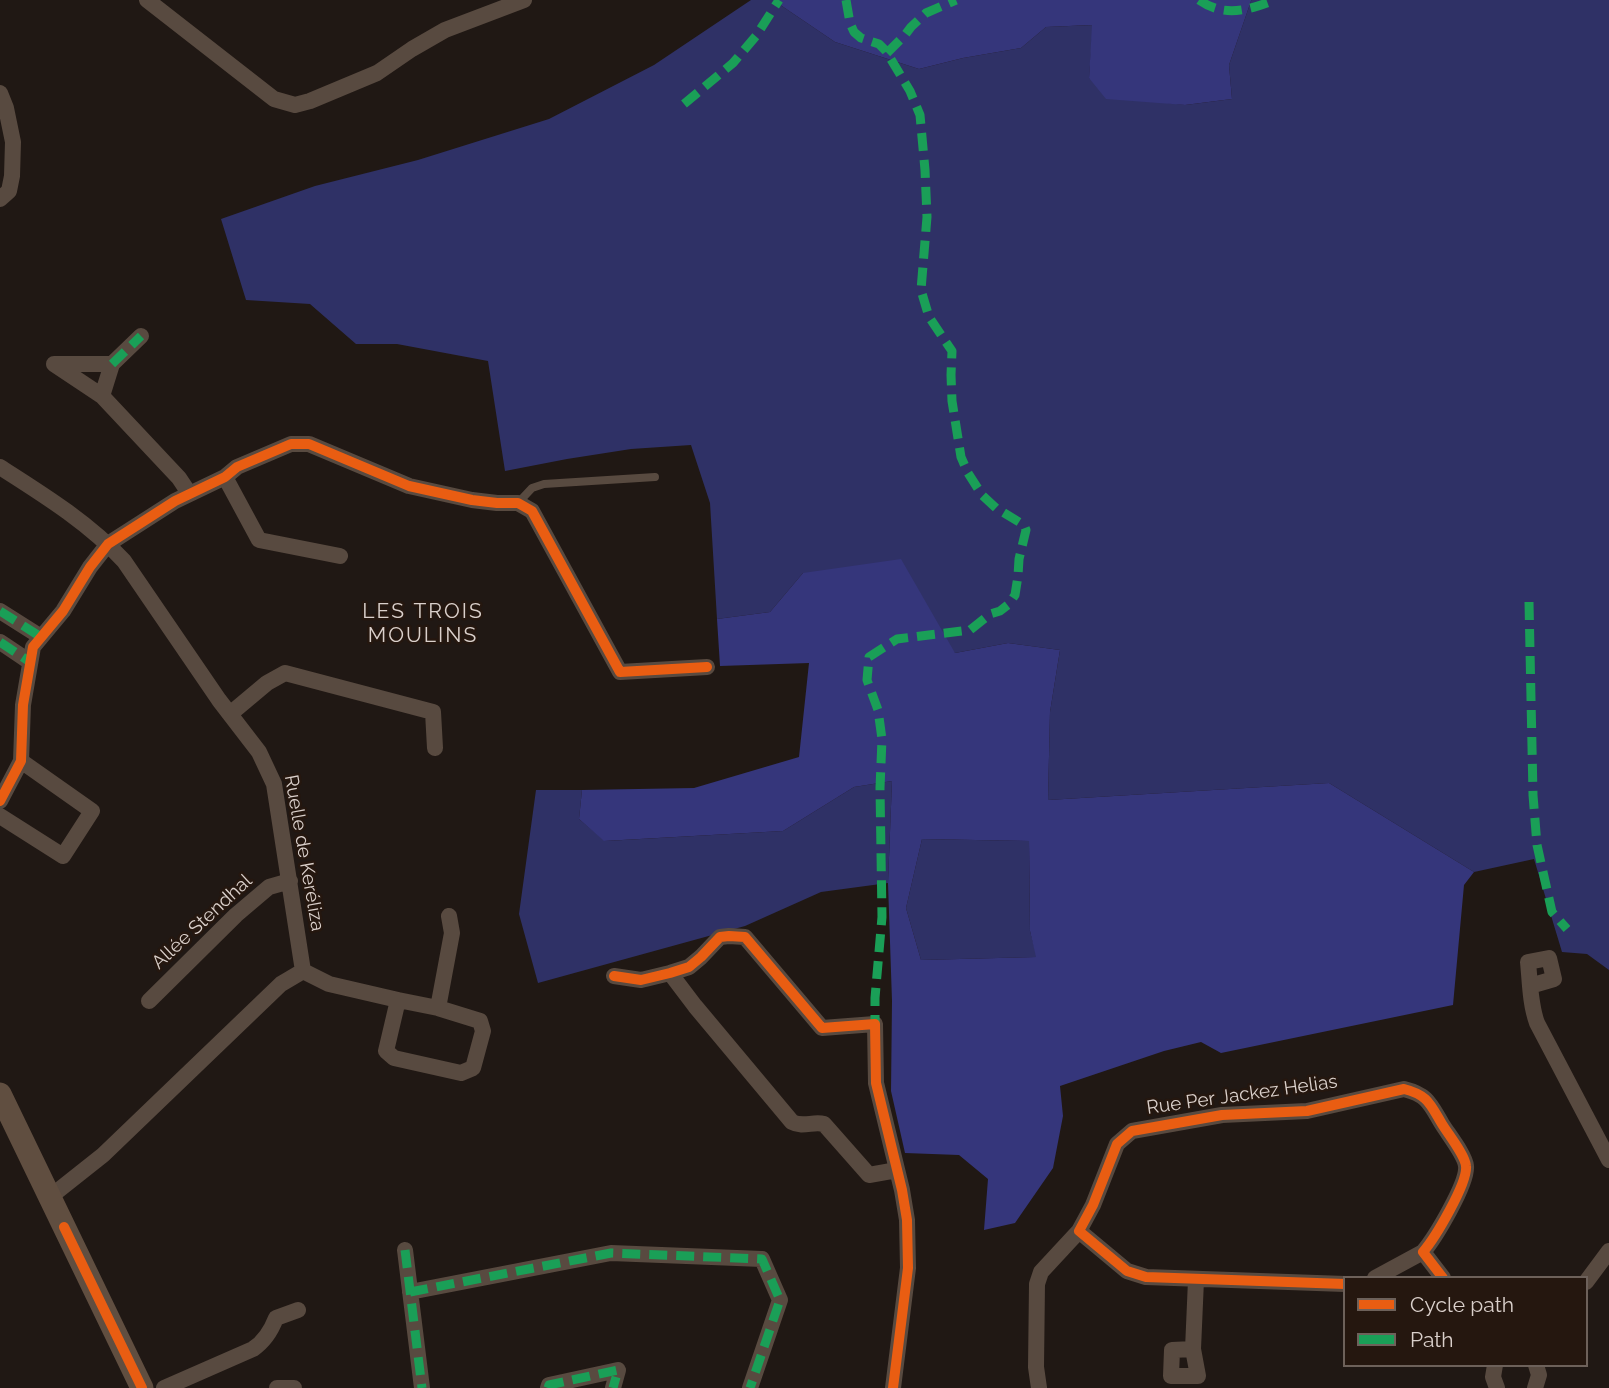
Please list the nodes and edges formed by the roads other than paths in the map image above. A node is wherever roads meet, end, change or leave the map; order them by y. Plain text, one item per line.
1 (147, 0) edge
2 (524, 0) edge
3 (0, 93) edge
4 (0, 199) edge
5 (141, 336) dead end
6 (112, 364) junction
7 (102, 396) junction
8 (0, 467) edge
9 (225, 477) junction
10 (656, 477) dead end
11 (189, 493) junction
12 (518, 503) junction
13 (108, 544) junction
14 (340, 556) dead end
15 (0, 611) edge
16 (41, 637) junction
17 (0, 642) edge
18 (30, 662) junction
19 (707, 667) dead end
20 (230, 714) junction
21 (435, 748) dead end
22 (21, 761) junction
23 (0, 802) edge
24 (0, 816) edge
25 (290, 881) junction
26 (449, 916) dead end
27 (303, 971) junction
28 (670, 973) junction
29 (614, 976) dead end
30 (1530, 986) dead end
31 (398, 1000) junction
32 (149, 1001) dead end
33 (438, 1008) junction
34 (0, 1094) edge
35 (1609, 1160) edge
36 (897, 1170) junction
37 (50, 1197) junction
38 (1079, 1231) junction
39 (405, 1250) dead end
40 (1609, 1251) edge
41 (1423, 1252) junction
42 (1379, 1276) edge
43 (1441, 1276) edge
44 (1588, 1279) edge
45 (1196, 1280) junction
46 (1343, 1284) edge
47 (410, 1292) junction
48 (298, 1310) dead end
49 (1193, 1349) dead end
50 (1495, 1367) edge
51 (1537, 1367) edge
52 (1492, 1387) edge
53 (142, 1388) edge
54 (164, 1388) edge
55 (277, 1388) edge
56 (294, 1388) edge
57 (422, 1388) edge
58 (548, 1388) edge
59 (613, 1388) edge
60 (750, 1388) edge
61 (893, 1388) edge
62 (1039, 1388) edge
63 (1535, 1388) edge

1 - 2 street
3 - 4 street
5 - 6 street
6 - 7 street
6 - 7 street
7 - 11 street
8 - 13 street, Ruelle de Keréliza
9 - 11 street
9 - 12 street
9 - 14 street
10 - 12 lane
11 - 13 street
12 - 19 street
13 - 16 street
13 - 20 street, Ruelle de Keréliza
15 - 16 street
16 - 18 street
17 - 18 street
18 - 22 street
20 - 21 street
20 - 25 street, Ruelle de Keréliza
22 - 23 street
22 - 24 street
25 - 27 street, Ruelle de Keréliza
25 - 32 street, Allée Stendhal
26 - 33 street
27 - 31 street
27 - 37 street
28 - 29 street
28 - 36 street
28 - 36 street
30 - 35 street
31 - 33 street
31 - 33 street
34 - 37 street
36 - 61 street
37 - 53 street
38 - 41 street, Rue Per Jackez Helias
38 - 45 street
38 - 62 street, Rue Per Jackez Helias
39 - 47 street
40 - 44 street
41 - 42 street, Rue Per Jackez Helias
41 - 43 street
45 - 46 street
45 - 49 street
47 - 57 street
47 - 60 street
48 - 54 street
50 - 52 street
51 - 63 street
55 - 56 street
58 - 59 street

